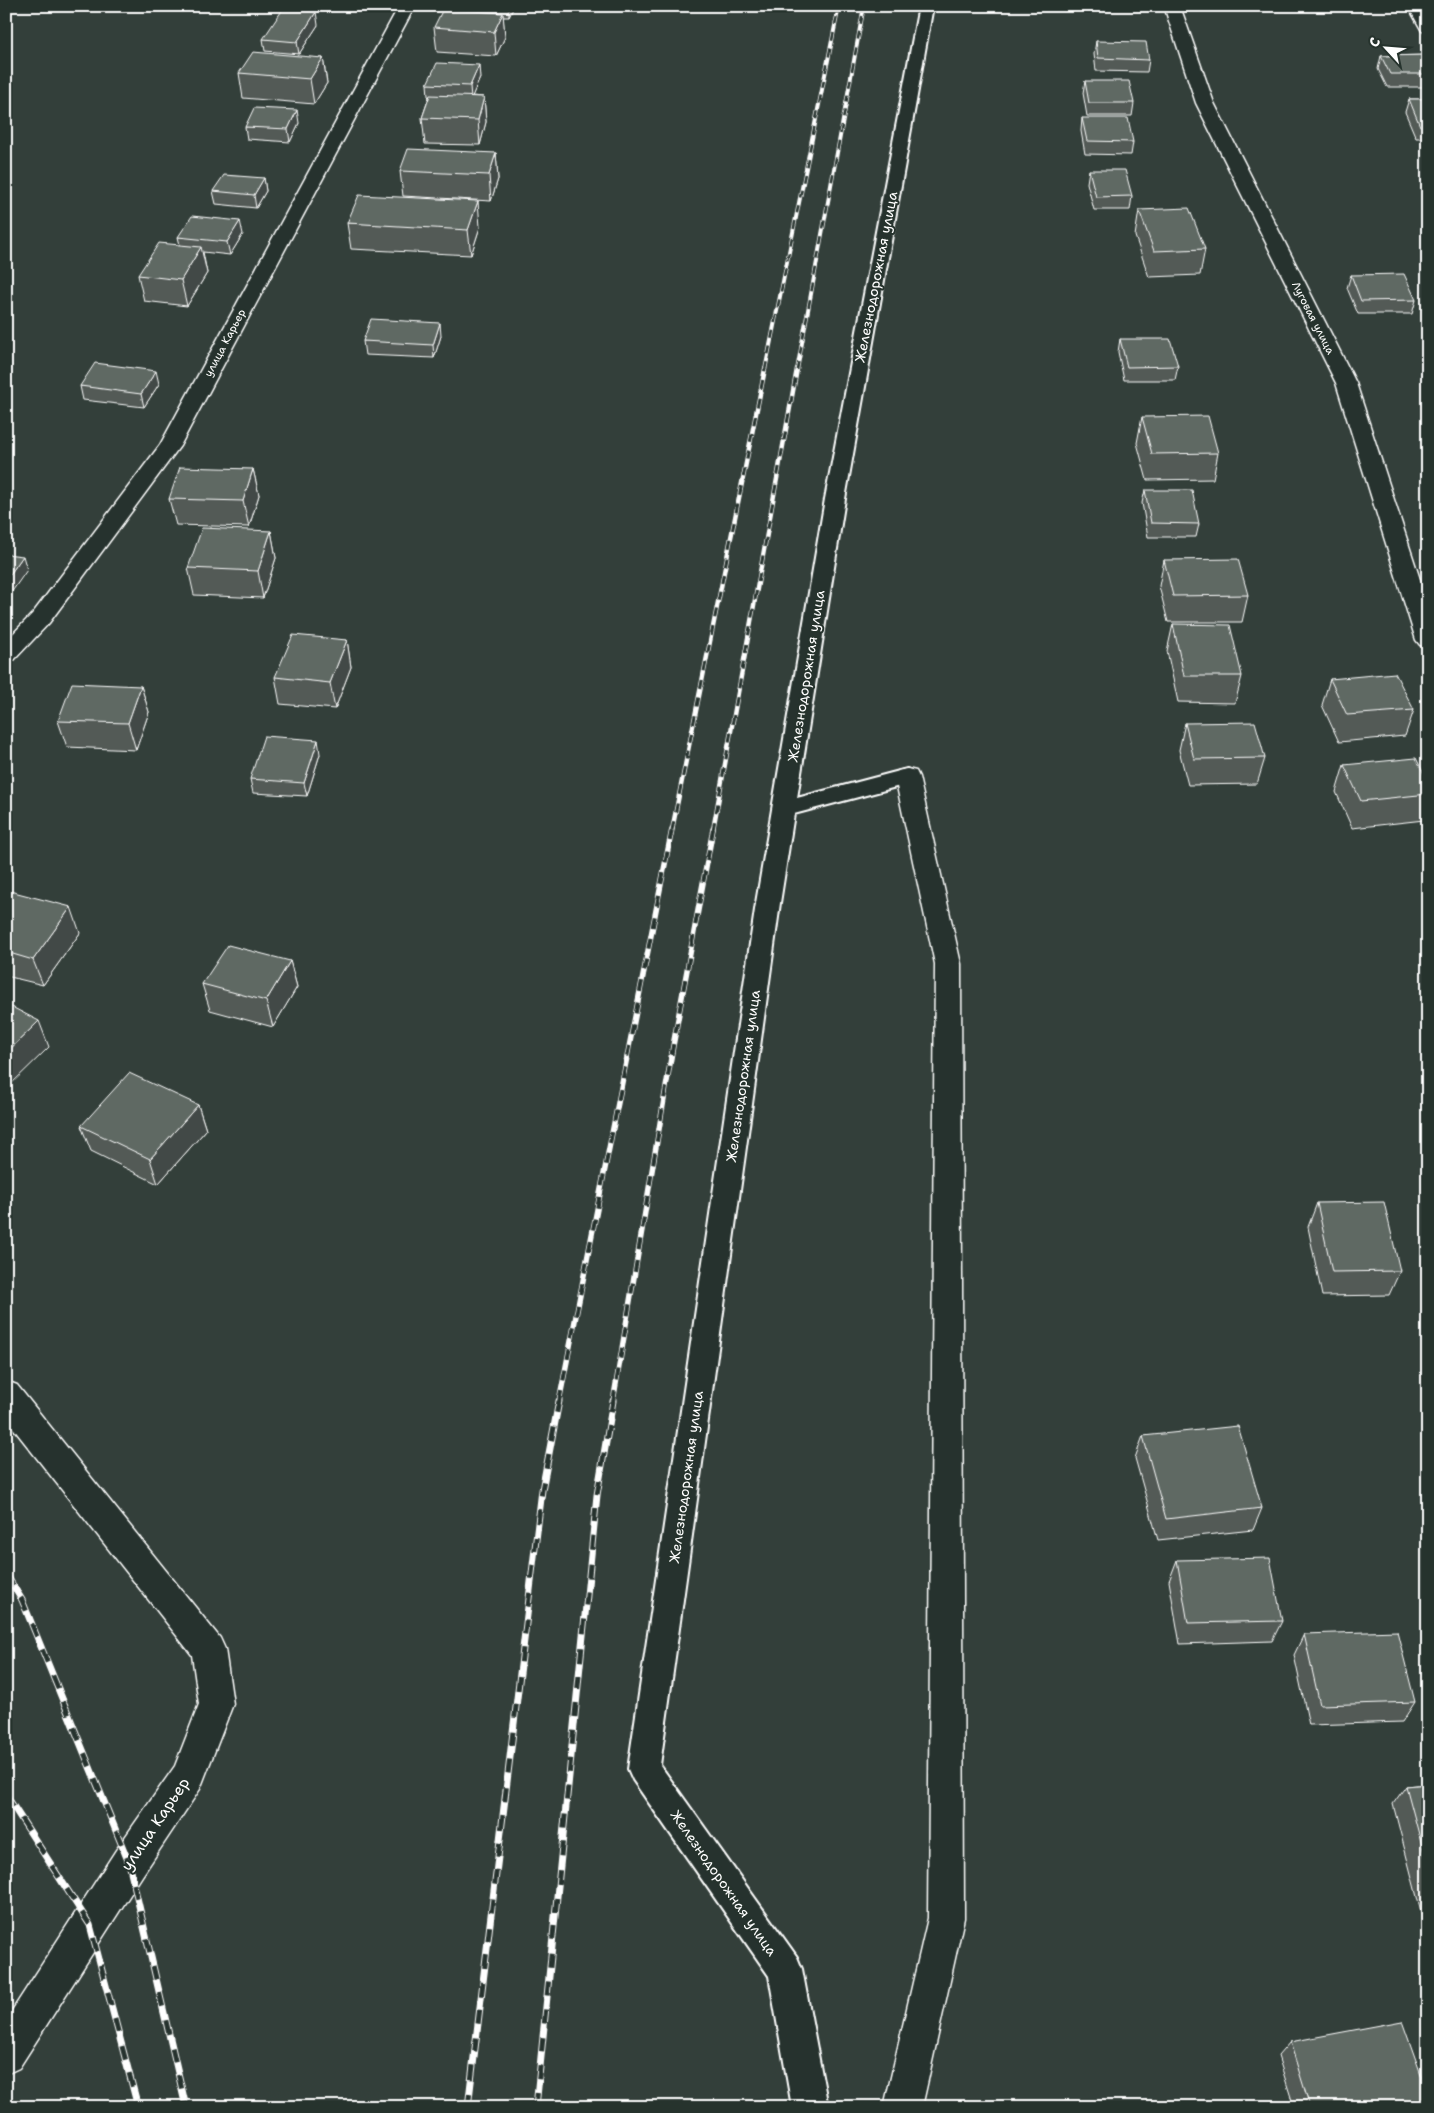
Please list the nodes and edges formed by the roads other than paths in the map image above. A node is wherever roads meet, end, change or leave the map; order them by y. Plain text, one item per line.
1 (408, 6) edge
2 (926, 6) edge
3 (1172, 6) edge
4 (1416, 6) edge
5 (1428, 27) edge
6 (1428, 640) edge
7 (6, 655) edge
8 (907, 777) joint
9 (784, 809) junction
10 (6, 1395) edge
11 (6, 2055) edge
12 (810, 2107) edge
13 (903, 2107) edge

1 - 7 street, улица Карьер
2 - 9 lane, Железнодорожная улица
3 - 6 street, Луговая улица
4 - 5 street
8 - 9 lane
8 - 13 street
9 - 12 lane, Железнодорожная улица
10 - 11 street, улица Карьер

